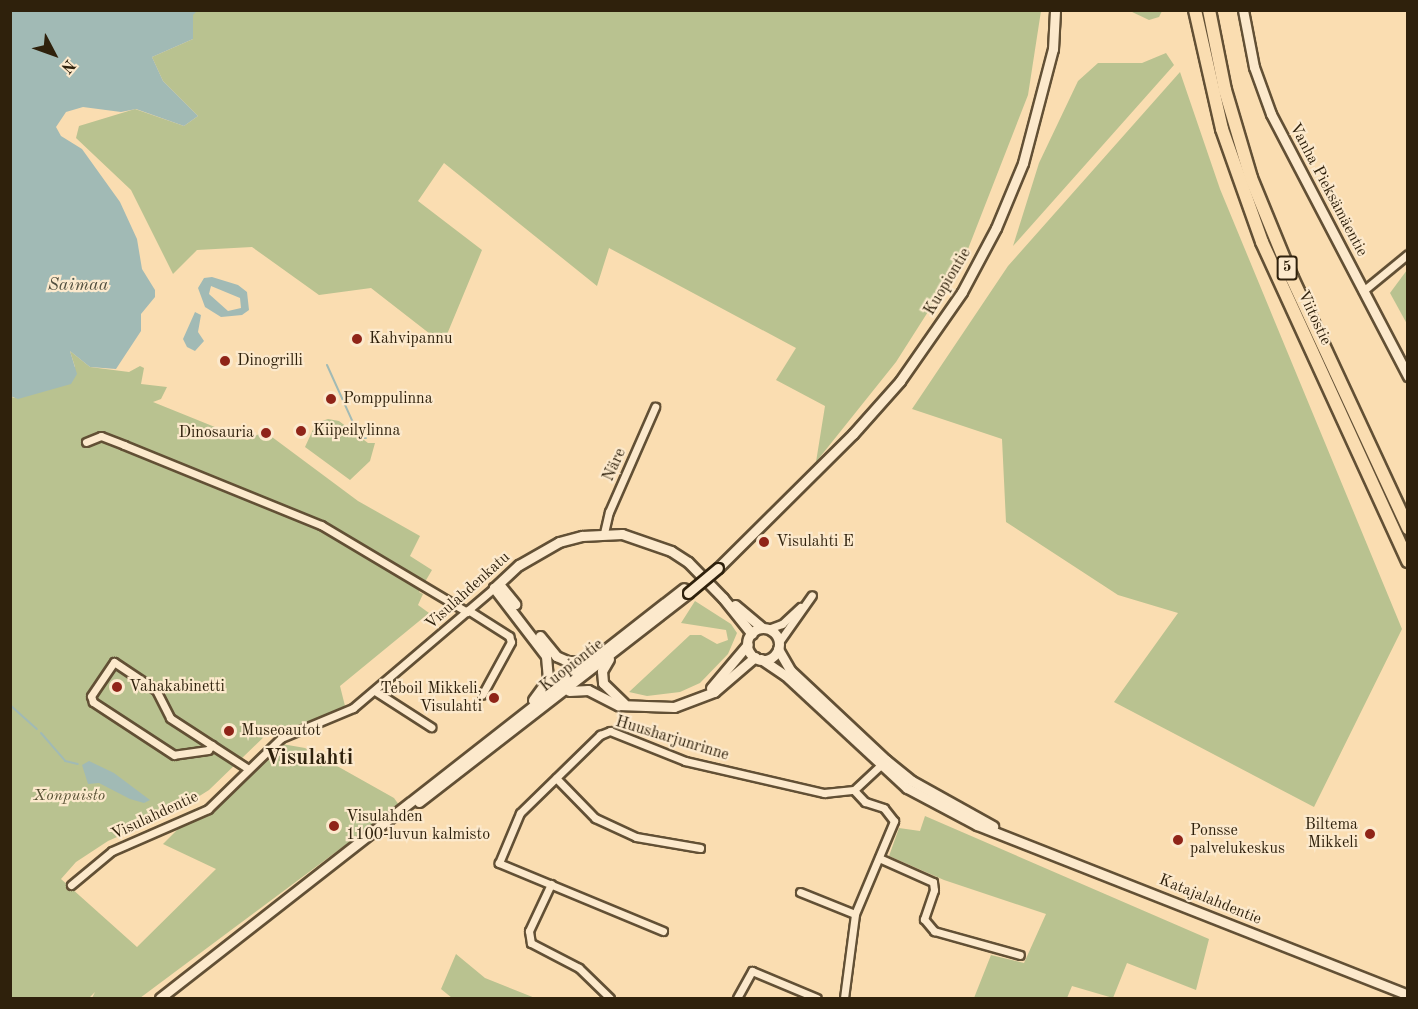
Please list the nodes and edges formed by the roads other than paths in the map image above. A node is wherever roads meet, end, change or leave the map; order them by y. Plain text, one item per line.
1 (1055, 10) edge
2 (1195, 10) edge
3 (1209, 10) edge
4 (1243, 10) edge
5 (1407, 254) edge
6 (1363, 291) junction
7 (1407, 376) edge
8 (655, 407) dead end
9 (86, 442) dead end
10 (1388, 518) junction
11 (1407, 528) edge
12 (604, 534) junction
13 (1407, 561) edge
14 (1407, 574) edge
15 (497, 586) junction
16 (723, 598) junction
17 (467, 611) junction
18 (641, 626) junction
19 (765, 629) junction
20 (752, 634) junction
21 (748, 644) junction
22 (779, 646) junction
23 (758, 658) junction
24 (375, 692) junction
25 (482, 695) dead end
26 (692, 702) junction
27 (547, 705) junction
28 (628, 705) junction
29 (431, 727) dead end
30 (496, 735) junction
31 (212, 745) junction
32 (883, 763) junction
33 (247, 768) junction
34 (556, 778) junction
35 (854, 790) junction
36 (382, 827) junction
37 (700, 848) dead end
38 (879, 858) junction
39 (551, 884) junction
40 (71, 885) dead end
41 (800, 892) dead end
42 (855, 914) junction
43 (663, 931) dead end
44 (1020, 956) dead end
45 (1407, 995) edge
46 (160, 999) edge
47 (610, 999) edge
48 (737, 999) edge
49 (817, 999) edge
50 (844, 999) edge

1 - 18 street, Kuopiontie
2 - 10 highway, Viitostie / 5
3 - 11 highway, Viitostie / 5
4 - 6 street, Vanha Pieksämäentie
5 - 6 street
6 - 7 street, Vanha Pieksämäentie
8 - 12 street, Näre
9 - 17 street
10 - 13 highway, Viitostie / 5
10 - 14 highway
12 - 15 street, Visulahdenkatu
12 - 16 street, Visulahdenkatu
15 - 17 street, Visulahdenkatu
15 - 18 street
15 - 30 street
16 - 19 street, Visulahdenkatu
16 - 20 street, Visulahdenkatu
17 - 24 street, Visulahdenkatu
17 - 25 street
18 - 27 street, Kuopiontie
18 - 28 street
18 - 30 street, Kuopiontie
19 - 20 street
19 - 22 street
19 - 22 street
20 - 21 street
21 - 23 street
21 - 26 street
22 - 23 street
22 - 32 street, Katajalahdentie
23 - 26 street
23 - 32 street, Katajalahdentie
24 - 29 street
24 - 33 street, Visulahdenkatu
26 - 28 street
27 - 28 street
27 - 36 street, Kuopiontie
30 - 36 street, Kuopiontie
31 - 31 street
31 - 33 street
32 - 35 street
32 - 45 street, Katajalahdentie
33 - 40 street, Visulahdentie
34 - 35 street, Huusharjunrinne
34 - 37 street
34 - 39 street, Huusharjunrinne
35 - 38 street
36 - 46 street, Kuopiontie
38 - 42 street
38 - 44 street
39 - 43 street, Huusharjunrinne
39 - 47 street
41 - 42 street
42 - 50 street
48 - 49 street

